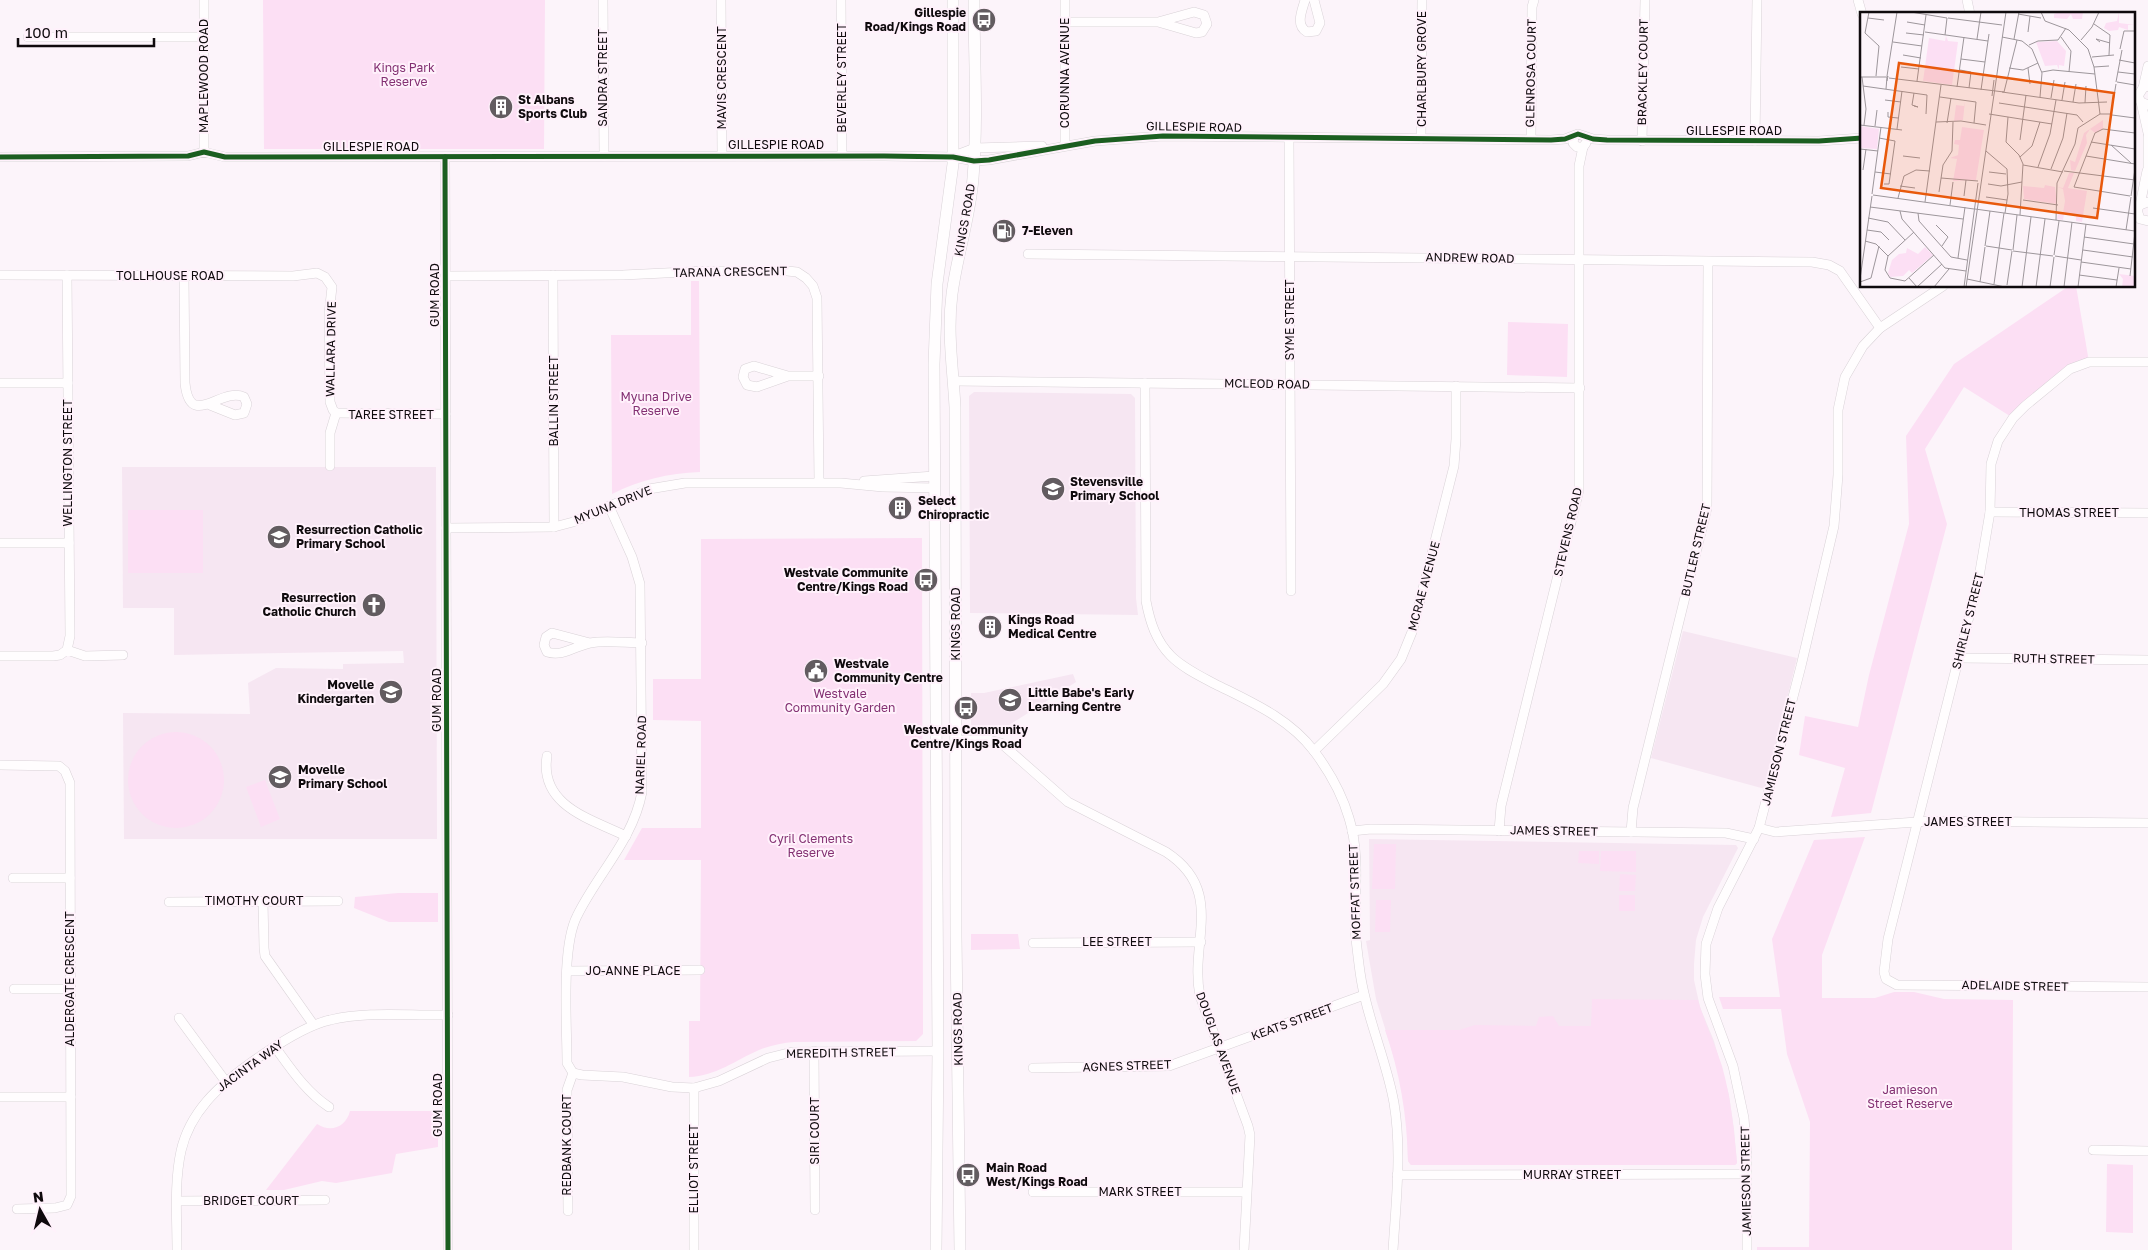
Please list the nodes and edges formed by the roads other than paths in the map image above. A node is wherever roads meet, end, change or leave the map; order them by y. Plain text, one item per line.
1 (204, 0) edge
2 (603, 0) edge
3 (721, 0) edge
4 (841, 0) edge
5 (953, 0) edge
6 (974, 0) edge
7 (1065, 0) edge
8 (1305, 0) edge
9 (1314, 0) edge
10 (1422, 0) edge
11 (1644, 1) edge
12 (1756, 1) edge
13 (1532, 2) edge
14 (1065, 22) junction
15 (1158, 22) junction
16 (28, 37) dead end
17 (204, 37) junction
18 (2148, 66) edge
19 (2145, 87) edge
20 (2144, 103) edge
21 (2148, 135) edge
22 (1289, 138) junction
23 (1860, 138) edge
24 (1421, 139) junction
25 (1531, 139) junction
26 (1642, 141) junction
27 (1755, 141) junction
28 (1579, 143) junction
29 (1065, 145) junction
30 (975, 148) junction
31 (204, 152) junction
32 (445, 156) junction
33 (604, 156) junction
34 (722, 156) junction
35 (842, 156) junction
36 (0, 157) edge
37 (953, 157) junction
38 (974, 161) junction
39 (2148, 173) edge
40 (2140, 205) edge
41 (2141, 219) edge
42 (1028, 254) dead end
43 (1290, 257) junction
44 (1579, 260) junction
45 (1708, 262) junction
46 (0, 275) edge
47 (67, 275) junction
48 (553, 275) junction
49 (184, 276) junction
50 (445, 276) junction
51 (332, 288) joint
52 (1940, 288) edge
53 (1880, 328) junction
54 (2148, 362) edge
55 (788, 376) dead end
56 (819, 376) junction
57 (954, 381) junction
58 (0, 383) edge
59 (68, 383) junction
60 (1145, 383) junction
61 (1290, 384) junction
62 (1456, 386) junction
63 (1580, 388) junction
64 (210, 405) dead end
65 (336, 413) junction
66 (446, 414) junction
67 (330, 466) dead end
68 (934, 476) junction
69 (955, 480) junction
70 (819, 482) junction
71 (841, 483) junction
72 (935, 488) junction
73 (609, 506) junction
74 (1990, 512) junction
75 (2148, 513) edge
76 (554, 527) junction
77 (446, 528) junction
78 (69, 542) junction
79 (0, 543) edge
80 (1291, 591) dead end
81 (590, 643) dead end
82 (642, 643) junction
83 (67, 650) junction
84 (123, 655) dead end
85 (0, 656) edge
86 (1959, 658) junction
87 (2148, 660) edge
88 (936, 740) junction
89 (956, 740) junction
90 (1314, 751) junction
91 (547, 756) dead end
92 (0, 765) edge
93 (1918, 822) junction
94 (2148, 823) edge
95 (1759, 828) junction
96 (1352, 831) junction
97 (1499, 831) junction
98 (1631, 832) junction
99 (626, 836) junction
100 (1754, 839) junction
101 (13, 878) dead end
102 (70, 878) junction
103 (263, 901) junction
104 (338, 901) dead end
105 (169, 902) dead end
106 (1201, 942) junction
107 (1033, 943) dead end
108 (700, 970) dead end
109 (567, 971) junction
110 (1885, 976) joint
111 (2148, 987) edge
112 (14, 989) dead end
113 (71, 989) junction
114 (1364, 995) junction
115 (448, 1015) junction
116 (179, 1018) dead end
117 (567, 1021) joint
118 (313, 1024) junction
119 (275, 1047) junction
120 (1219, 1048) junction
121 (814, 1051) junction
122 (938, 1051) junction
123 (958, 1051) junction
124 (1033, 1068) dead end
125 (573, 1073) junction
126 (226, 1082) junction
127 (694, 1088) junction
128 (0, 1097) edge
129 (71, 1097) junction
130 (329, 1108) dead end
131 (2093, 1150) dead end
132 (2148, 1151) edge
133 (1747, 1174) junction
134 (1397, 1176) junction
135 (1033, 1192) dead end
136 (1246, 1192) junction
137 (325, 1200) dead end
138 (177, 1201) junction
139 (17, 1209) dead end
140 (815, 1210) dead end
141 (568, 1211) dead end
142 (448, 1248) edge
143 (177, 1250) edge
144 (694, 1250) edge
145 (936, 1250) edge
146 (960, 1250) edge
147 (1244, 1250) edge
148 (1393, 1250) edge
149 (1747, 1250) edge

1 - 17 street, MAPLEWOOD ROAD
2 - 33 street, SANDRA STREET
3 - 34 street, MAVIS CRESCENT
4 - 35 street, BEVERLEY STREET
5 - 37 main road, KINGS ROAD
6 - 30 main road, KINGS ROAD
7 - 14 street, CORUNNA AVENUE
8 - 9 street
10 - 24 street, CHARLBURY GROVE
11 - 26 street, BRACKLEY COURT
12 - 27 street
13 - 25 street, GLENROSA COURT
14 - 15 street
14 - 29 street, CORUNNA AVENUE
15 - 15 street
16 - 17 street
17 - 31 street, MAPLEWOOD ROAD
18 - 19 street
19 - 20 street
20 - 21 street
21 - 39 street
22 - 24 street, GILLESPIE ROAD
22 - 29 street, GILLESPIE ROAD
22 - 43 street, SYME STREET
23 - 27 street, GILLESPIE ROAD
24 - 25 street, GILLESPIE ROAD
25 - 28 street, GILLESPIE ROAD
26 - 27 street, GILLESPIE ROAD
26 - 28 street, GILLESPIE ROAD
28 - 44 street, STEVENS ROAD
29 - 30 street, GILLESPIE ROAD
29 - 38 street, GILLESPIE ROAD
30 - 37 street, GILLESPIE ROAD
30 - 38 main road, KINGS ROAD
31 - 32 street, GILLESPIE ROAD
31 - 36 street, GILLESPIE ROAD
32 - 33 street, GILLESPIE ROAD
32 - 50 street, GUM ROAD
33 - 34 street, GILLESPIE ROAD
34 - 35 street, GILLESPIE ROAD
35 - 37 street, GILLESPIE ROAD
37 - 38 street, GILLESPIE ROAD
37 - 68 main road, KINGS ROAD
38 - 57 main road, KINGS ROAD
39 - 40 street
40 - 41 street
42 - 43 street, ANDREW ROAD
43 - 44 street, ANDREW ROAD
43 - 61 street, SYME STREET
44 - 45 street, ANDREW ROAD
44 - 63 street, STEVENS ROAD
45 - 53 street, ANDREW ROAD
45 - 98 street, BUTLER STREET
46 - 47 street, TOLLHOUSE ROAD
47 - 49 street, TOLLHOUSE ROAD
47 - 59 street, WELLINGTON STREET
48 - 50 street, TARANA CRESCENT
48 - 56 street, TARANA CRESCENT
48 - 76 street, BALLIN STREET
49 - 51 street, TOLLHOUSE ROAD
49 - 64 street
50 - 66 street, GUM ROAD
51 - 65 street, WALLARA DRIVE
52 - 53 street, JAMIESON STREET
53 - 95 street, JAMIESON STREET
54 - 74 street, SHIRLEY STREET
55 - 56 street
56 - 70 street, TARANA CRESCENT
57 - 60 street, MCLEOD ROAD
57 - 69 main road, KINGS ROAD
58 - 59 street
59 - 78 street, WELLINGTON STREET
60 - 61 street, MCLEOD ROAD
60 - 90 street, MOFFAT STREET
61 - 62 street, MCLEOD ROAD
61 - 80 street, SYME STREET
62 - 63 street, MCLEOD ROAD
62 - 90 street, MCRAE AVENUE
63 - 97 street, STEVENS ROAD
65 - 66 street, TAREE STREET
65 - 67 street, WALLARA DRIVE
66 - 77 street, GUM ROAD
68 - 69 main road
68 - 71 street, MYUNA DRIVE
68 - 72 main road, KINGS ROAD
69 - 72 main road
69 - 89 main road, KINGS ROAD
70 - 71 street, MYUNA DRIVE
70 - 73 street, MYUNA DRIVE
71 - 72 street, MYUNA DRIVE
72 - 88 main road, KINGS ROAD
73 - 76 street, MYUNA DRIVE
73 - 82 street, NARIEL ROAD
74 - 75 street, THOMAS STREET
74 - 86 street, SHIRLEY STREET
76 - 77 street, MYUNA DRIVE
77 - 115 street, GUM ROAD
78 - 79 street
78 - 83 street, WELLINGTON STREET
81 - 82 street
82 - 99 street, NARIEL ROAD
83 - 84 street
83 - 85 street
86 - 87 street, RUTH STREET
86 - 93 street, SHIRLEY STREET
88 - 89 main road
88 - 122 main road, KINGS ROAD
89 - 106 street, DOUGLAS AVENUE
89 - 123 main road, KINGS ROAD
90 - 96 street, MOFFAT STREET
91 - 99 street
92 - 102 street, ALDERGATE CRESCENT
93 - 94 street, JAMES STREET
93 - 95 street, JAMES STREET
93 - 110 street, SHIRLEY STREET
95 - 100 street, JAMIESON STREET
96 - 97 street, JAMES STREET
96 - 114 street, MOFFAT STREET
97 - 98 street, JAMES STREET
98 - 100 street, JAMES STREET
99 - 109 street, NARIEL ROAD
100 - 133 street, JAMIESON STREET
101 - 102 street
102 - 113 street, ALDERGATE CRESCENT
103 - 104 street, TIMOTHY COURT
103 - 105 street, TIMOTHY COURT
103 - 118 street
106 - 107 street, LEE STREET
106 - 120 street, DOUGLAS AVENUE
108 - 109 street, JO-ANNE PLACE
109 - 117 street, NARIEL ROAD
110 - 111 street, ADELAIDE STREET
112 - 113 street
113 - 129 street, ALDERGATE CRESCENT
114 - 120 street, KEATS STREET
114 - 134 street, MOFFAT STREET
115 - 118 street, JACINTA WAY
115 - 142 street, GUM ROAD
116 - 126 street
117 - 125 street, REDBANK COURT
118 - 119 street, JACINTA WAY
119 - 126 street, JACINTA WAY
119 - 130 street
120 - 124 street, AGNES STREET
120 - 136 street, DOUGLAS AVENUE
121 - 122 street, MEREDITH STREET
121 - 127 street, MEREDITH STREET
121 - 140 street, SIRI COURT
122 - 123 main road
122 - 145 main road, KINGS ROAD
123 - 146 main road, KINGS ROAD
125 - 127 street, MEREDITH STREET
125 - 141 street, REDBANK COURT
126 - 138 street, JACINTA WAY
127 - 144 street, ELLIOT STREET
128 - 129 street
129 - 139 street, ALDERGATE CRESCENT
131 - 132 street
133 - 134 street, MURRAY STREET
133 - 149 street, JAMIESON STREET
134 - 148 street, MOFFAT STREET
135 - 136 street, MARK STREET
136 - 147 street, DOUGLAS AVENUE
137 - 138 street, BRIDGET COURT
138 - 143 street, JACINTA WAY

